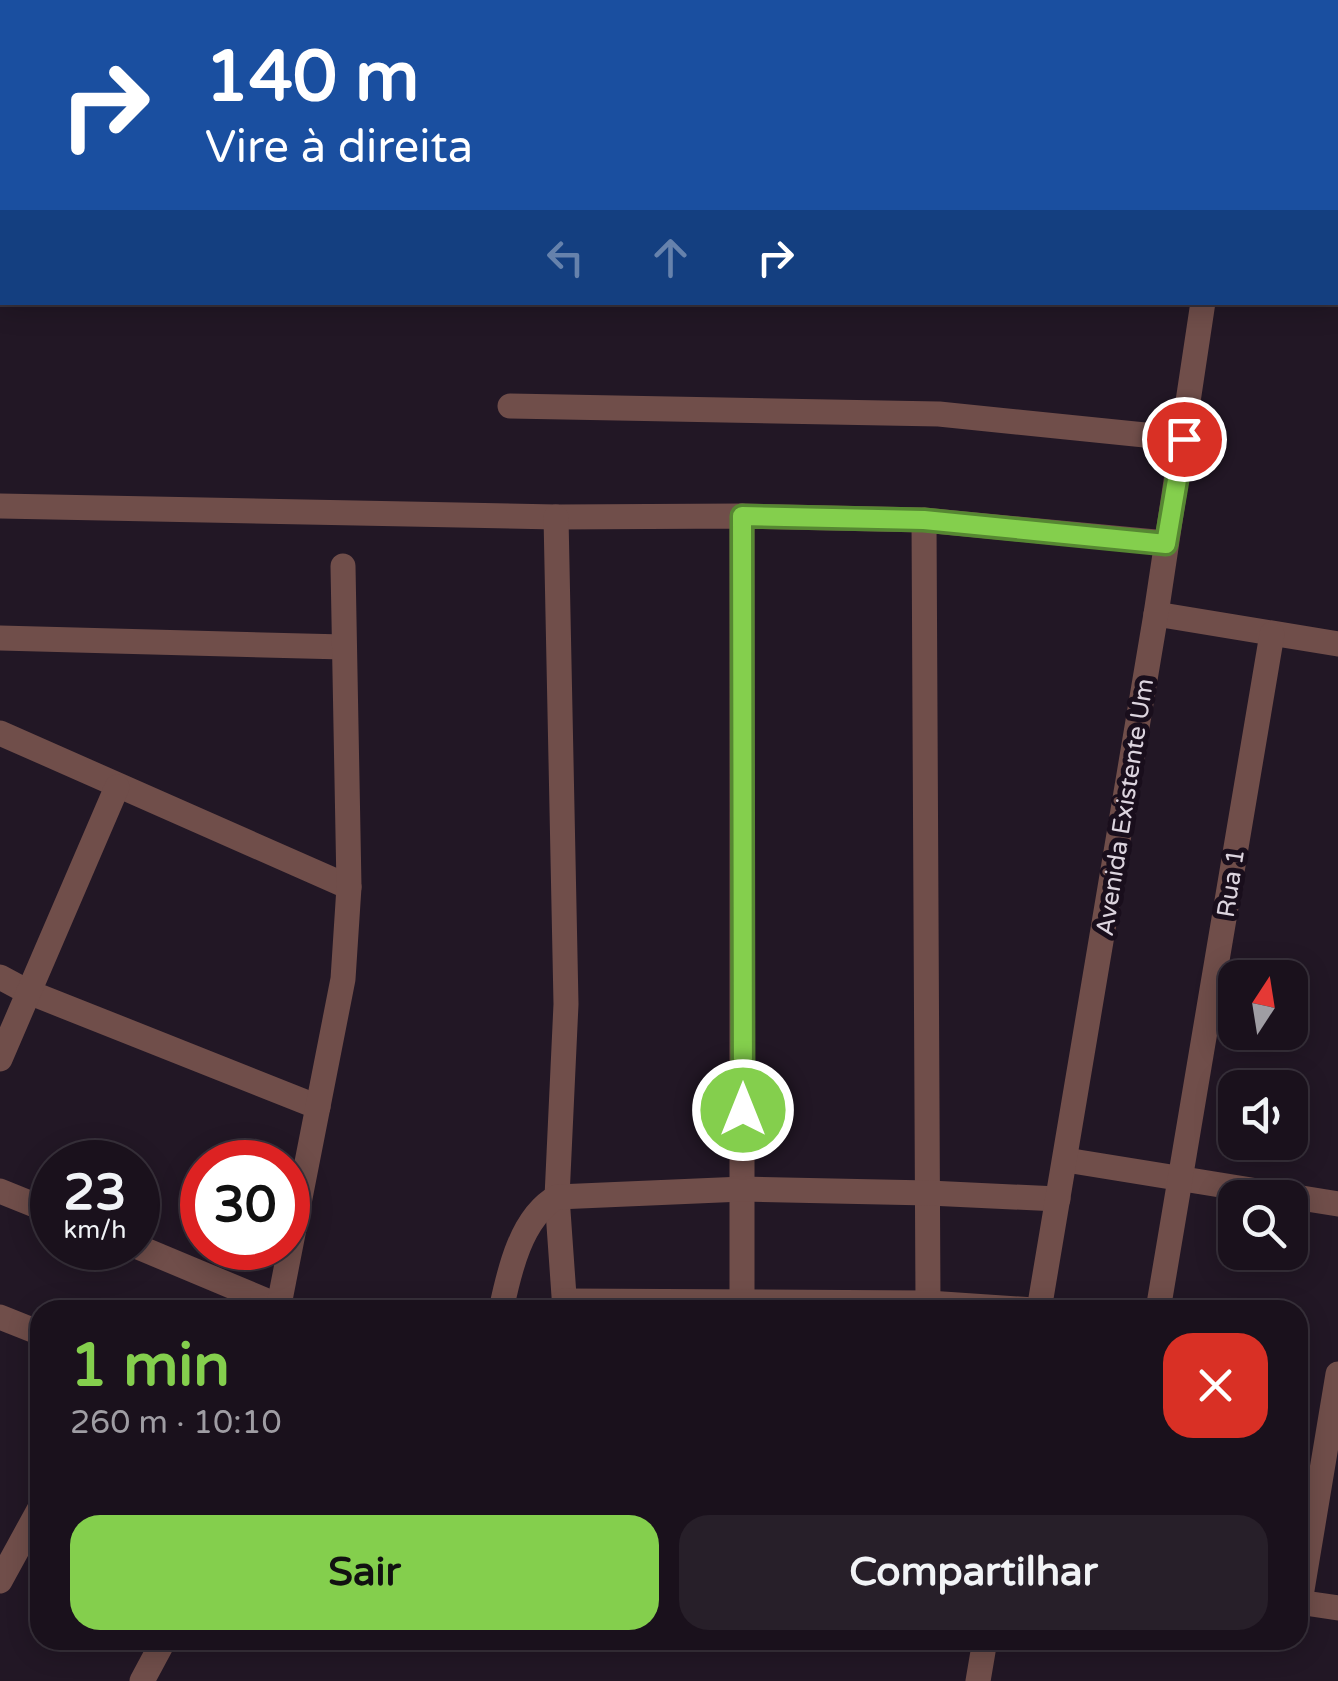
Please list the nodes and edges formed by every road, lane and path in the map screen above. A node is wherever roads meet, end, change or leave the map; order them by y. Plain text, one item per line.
1 (1203, 305) edge
2 (510, 406) dead end
3 (1184, 439) junction
4 (0, 506) edge
5 (742, 516) junction
6 (556, 517) junction
7 (924, 520) junction
8 (1166, 544) junction
9 (343, 566) dead end
10 (1156, 614) junction
11 (1272, 634) junction
12 (0, 638) edge
13 (1338, 644) edge
14 (344, 647) junction
15 (0, 733) edge
16 (117, 787) junction
17 (349, 888) junction
18 (0, 976) edge
19 (26, 992) junction
20 (0, 1060) edge
21 (318, 1107) junction
22 (1066, 1160) junction
23 (1181, 1178) junction
24 (743, 1189) junction
25 (0, 1190) edge
26 (928, 1193) junction
27 (557, 1198) junction
28 (1058, 1199) junction
29 (30, 1203) edge
30 (1338, 1204) edge
31 (160, 1257) edge
32 (260, 1300) edge
33 (281, 1300) edge
34 (505, 1300) edge
35 (564, 1300) edge
36 (742, 1300) edge
37 (928, 1300) edge
38 (1038, 1300) edge
39 (1160, 1300) edge
40 (0, 1316) edge
41 (30, 1329) edge
42 (1338, 1374) edge
43 (30, 1526) edge
44 (1308, 1549) edge
45 (0, 1582) edge
46 (1308, 1603) edge
47 (1338, 1608) edge
48 (159, 1650) edge
49 (983, 1650) edge
50 (142, 1681) edge
51 (978, 1681) edge

1 - 3 street, Avenida Existente Um
2 - 3 street
3 - 8 street, Avenida Existente Um
4 - 6 street
5 - 6 street
5 - 7 street
5 - 24 street
6 - 27 street
7 - 8 street
7 - 26 street
8 - 10 street, Avenida Existente Um
9 - 14 street
10 - 11 street
10 - 22 street, Avenida Existente Um
11 - 13 street
11 - 23 street, Rua 1
12 - 14 street
14 - 17 street
15 - 16 street
16 - 17 street
16 - 19 street
17 - 21 street
18 - 19 street
19 - 20 street
19 - 21 street
21 - 33 street
22 - 23 street
22 - 28 street, Avenida Existente Um
23 - 30 street
23 - 39 street, Rua 1
24 - 26 street
24 - 27 street
24 - 36 street
25 - 29 street
26 - 28 street
26 - 37 street
27 - 34 street
27 - 35 street
28 - 38 street, Avenida Existente Um
31 - 32 street
40 - 41 street
42 - 44 street
43 - 45 street
46 - 47 street
48 - 50 street
49 - 51 street

